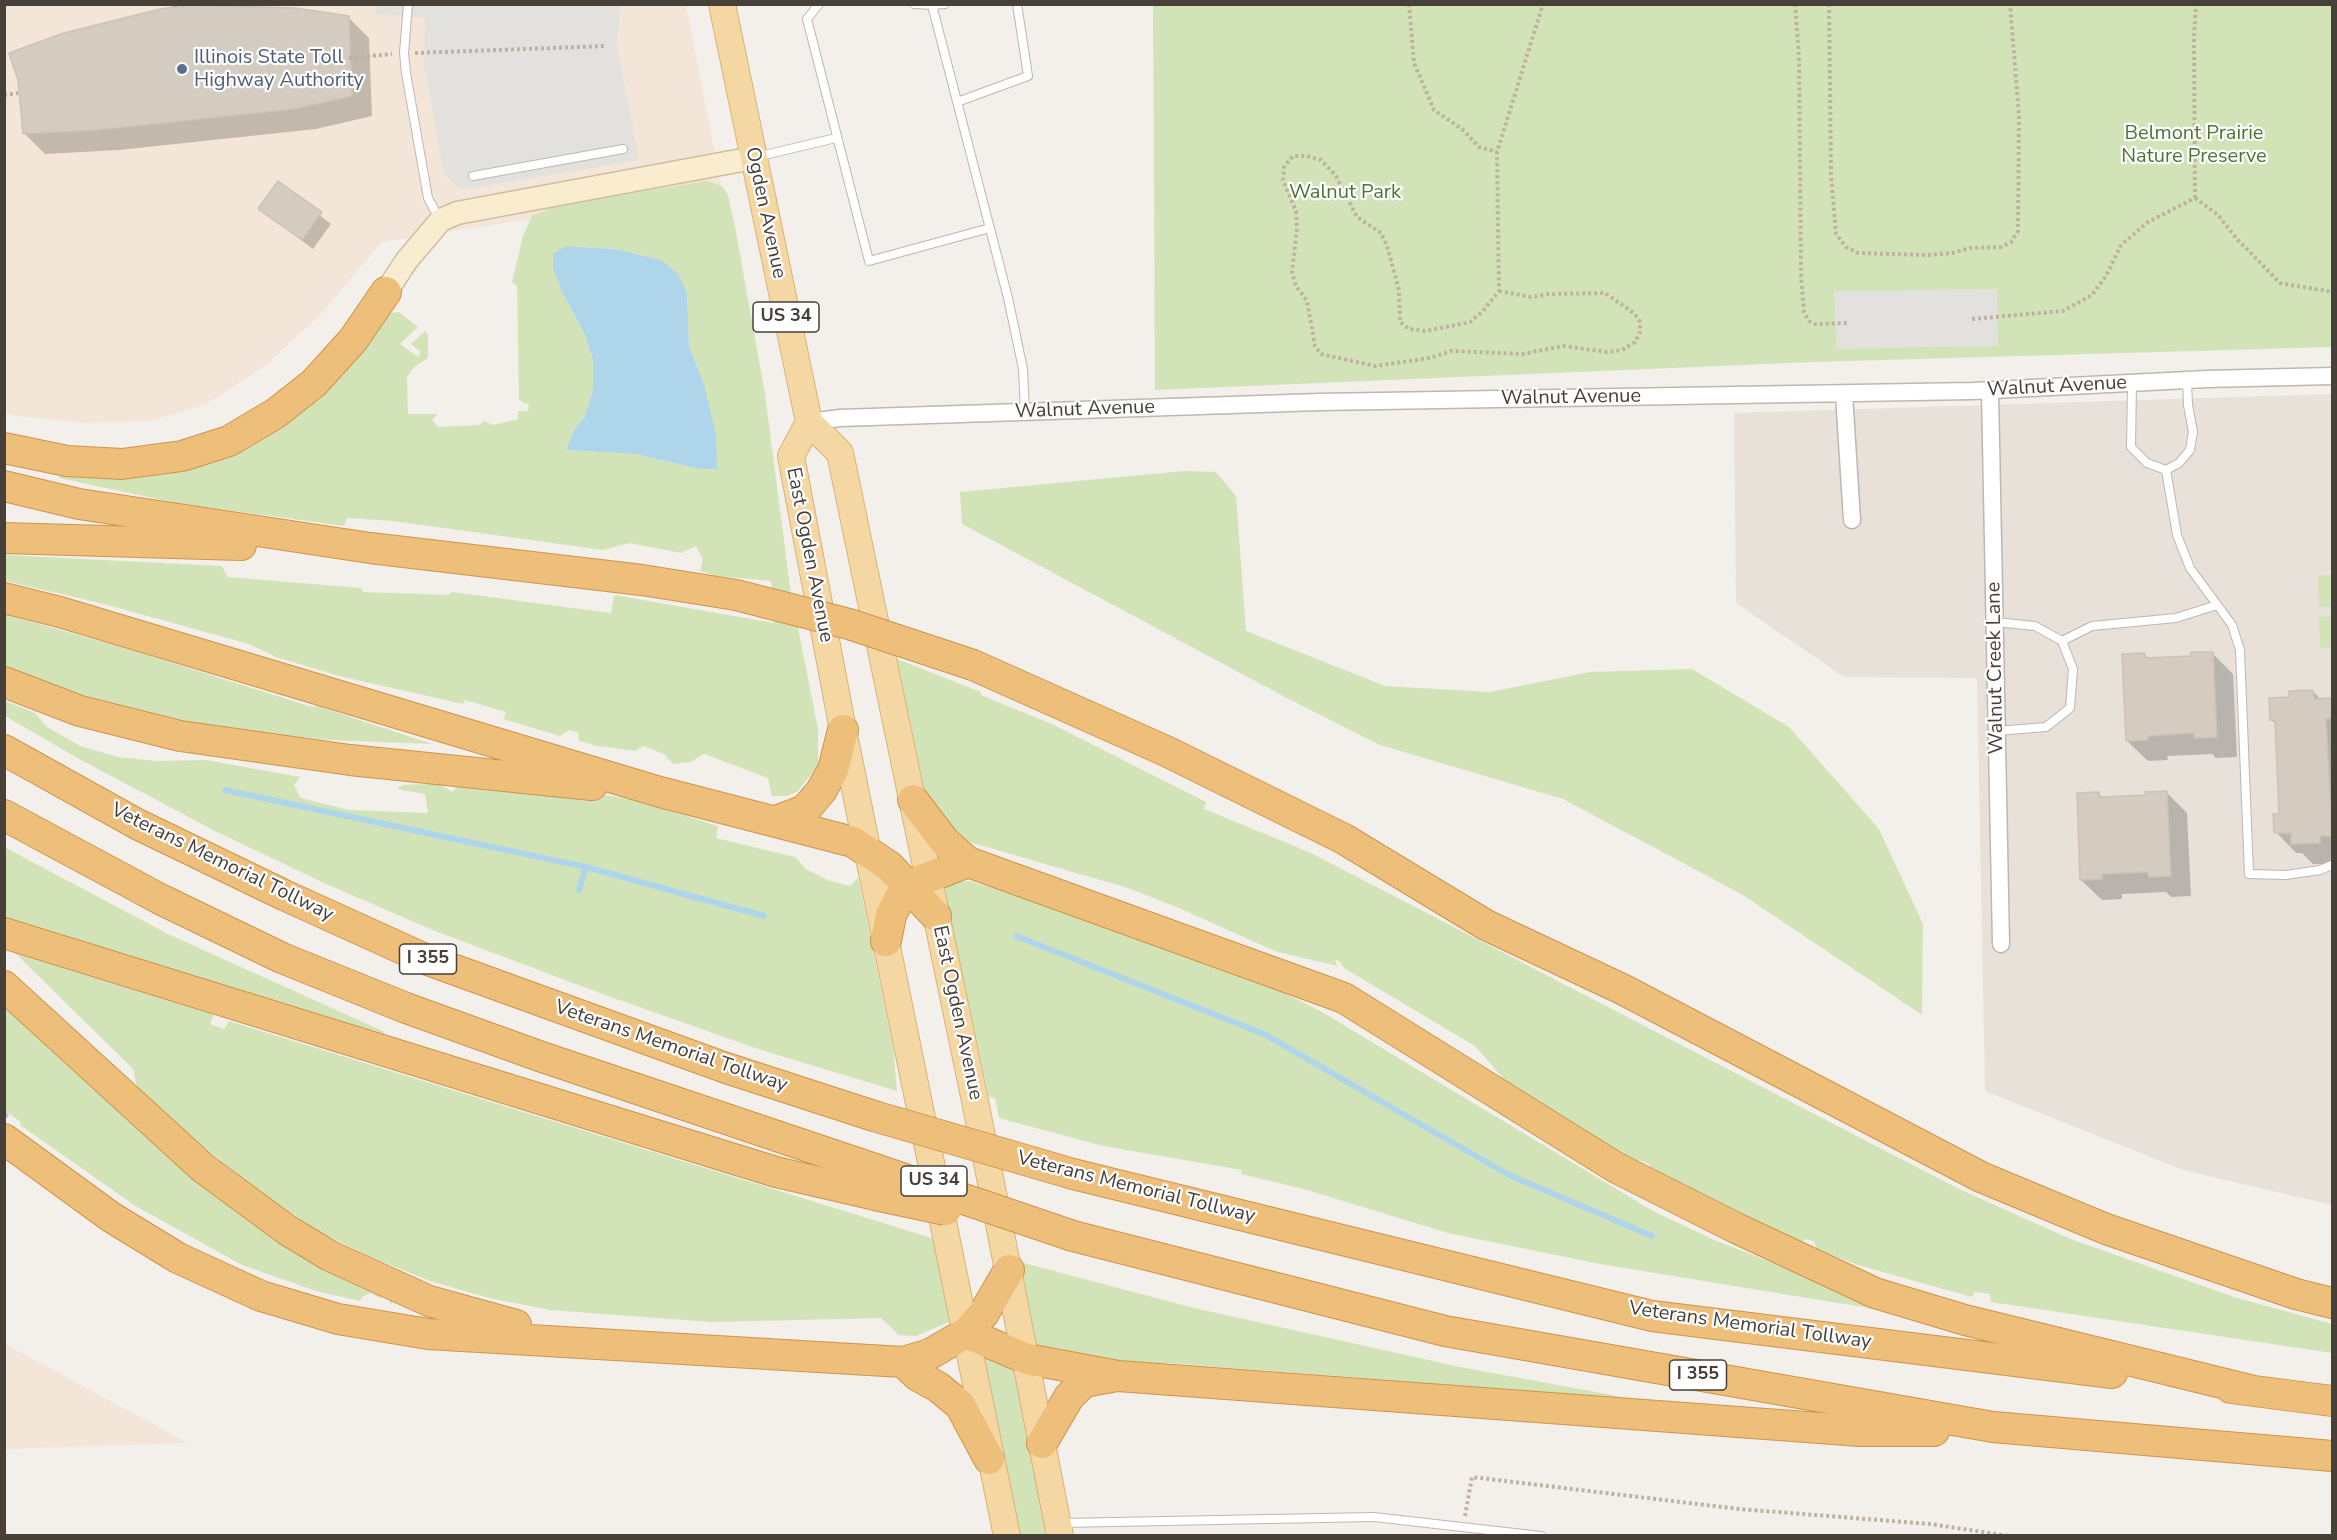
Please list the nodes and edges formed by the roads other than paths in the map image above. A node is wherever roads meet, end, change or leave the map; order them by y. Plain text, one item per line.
1 (408, 4) edge
2 (722, 4) edge
3 (819, 4) edge
4 (914, 4) edge
5 (945, 4) edge
6 (1017, 4) edge
7 (932, 5) edge
8 (957, 102) junction
9 (836, 138) junction
10 (623, 149) dead end
11 (753, 158) junction
12 (473, 176) dead end
13 (441, 220) junction
14 (990, 228) junction
15 (386, 292) joint
16 (2332, 376) edge
17 (2187, 380) junction
18 (2132, 383) junction
19 (1990, 391) junction
20 (1844, 394) junction
21 (1025, 412) junction
22 (809, 422) junction
23 (4, 448) edge
24 (2166, 470) junction
25 (4, 486) edge
26 (1852, 520) dead end
27 (4, 538) edge
28 (370, 548) junction
29 (4, 598) edge
30 (2217, 605) junction
31 (1995, 622) junction
32 (2062, 641) junction
33 (4, 682) edge
34 (843, 730) junction
35 (1997, 731) junction
36 (4, 750) edge
37 (660, 792) junction
38 (913, 800) junction
39 (4, 815) edge
40 (776, 821) junction
41 (867, 850) junction
42 (968, 862) junction
43 (2332, 865) edge
44 (917, 881) junction
45 (936, 916) joint
46 (4, 933) edge
47 (886, 941) junction
48 (2001, 944) dead end
49 (4, 986) edge
50 (4, 1139) edge
51 (875, 1182) junction
52 (1009, 1270) junction
53 (2332, 1303) edge
54 (966, 1333) junction
55 (596, 1343) junction
56 (1027, 1359) junction
57 (903, 1362) junction
58 (1118, 1376) junction
59 (2250, 1390) junction
60 (2332, 1401) edge
61 (2042, 1432) junction
62 (1042, 1443) junction
63 (2332, 1456) edge
64 (989, 1459) junction
65 (1059, 1529) edge
66 (1007, 1536) edge
67 (1541, 1536) edge

1 - 13 lane
2 - 11 main road, Ogden Avenue / US 34
3 - 9 lane
4 - 7 lane
5 - 7 lane
6 - 8 lane
7 - 8 lane
8 - 14 lane
9 - 11 lane
9 - 14 lane
10 - 12 lane
11 - 13 street
11 - 22 main road, Ogden Avenue / US 34
13 - 15 street
14 - 21 lane
15 - 23 highway
16 - 17 street, Walnut Avenue
17 - 18 street, Walnut Avenue
17 - 24 lane
18 - 19 street, Walnut Avenue
18 - 24 lane
19 - 20 street, Walnut Avenue
19 - 31 street, Walnut Creek Lane
20 - 21 street, Walnut Avenue
20 - 26 street
21 - 22 street, Walnut Avenue
22 - 34 main road, East Ogden Avenue / US 34
22 - 38 main road
24 - 30 lane
25 - 28 highway
27 - 28 highway
28 - 53 highway, bridge
29 - 37 highway
30 - 32 lane
30 - 43 lane
31 - 32 lane
31 - 35 street, Walnut Creek Lane
32 - 35 lane
33 - 37 highway
34 - 40 highway
34 - 41 main road, East Ogden Avenue / US 34
35 - 48 street, Walnut Creek Lane
36 - 59 highway, Veterans Memorial Tollway / I 355, bridge
37 - 40 highway
38 - 42 highway
38 - 44 main road
39 - 51 highway
40 - 41 highway
41 - 44 highway
41 - 47 main road, East Ogden Avenue / US 34
42 - 44 highway
42 - 59 highway
44 - 45 highway
44 - 47 highway
45 - 52 main road, East Ogden Avenue / US 34
46 - 51 highway
47 - 54 main road, East Ogden Avenue / US 34
49 - 55 highway
50 - 55 highway
51 - 61 highway, I 355, bridge
52 - 54 highway
52 - 56 main road, East Ogden Avenue / US 34
54 - 56 highway
54 - 57 highway
54 - 64 main road, East Ogden Avenue / US 34
55 - 57 highway
56 - 58 highway
56 - 62 main road, East Ogden Avenue / US 34
57 - 64 highway
58 - 61 highway
58 - 62 highway
59 - 60 highway, Veterans Memorial Tollway / I 355
61 - 63 highway, I 355
62 - 65 main road, East Ogden Avenue / US 34
64 - 66 main road, East Ogden Avenue / US 34
65 - 67 lane

